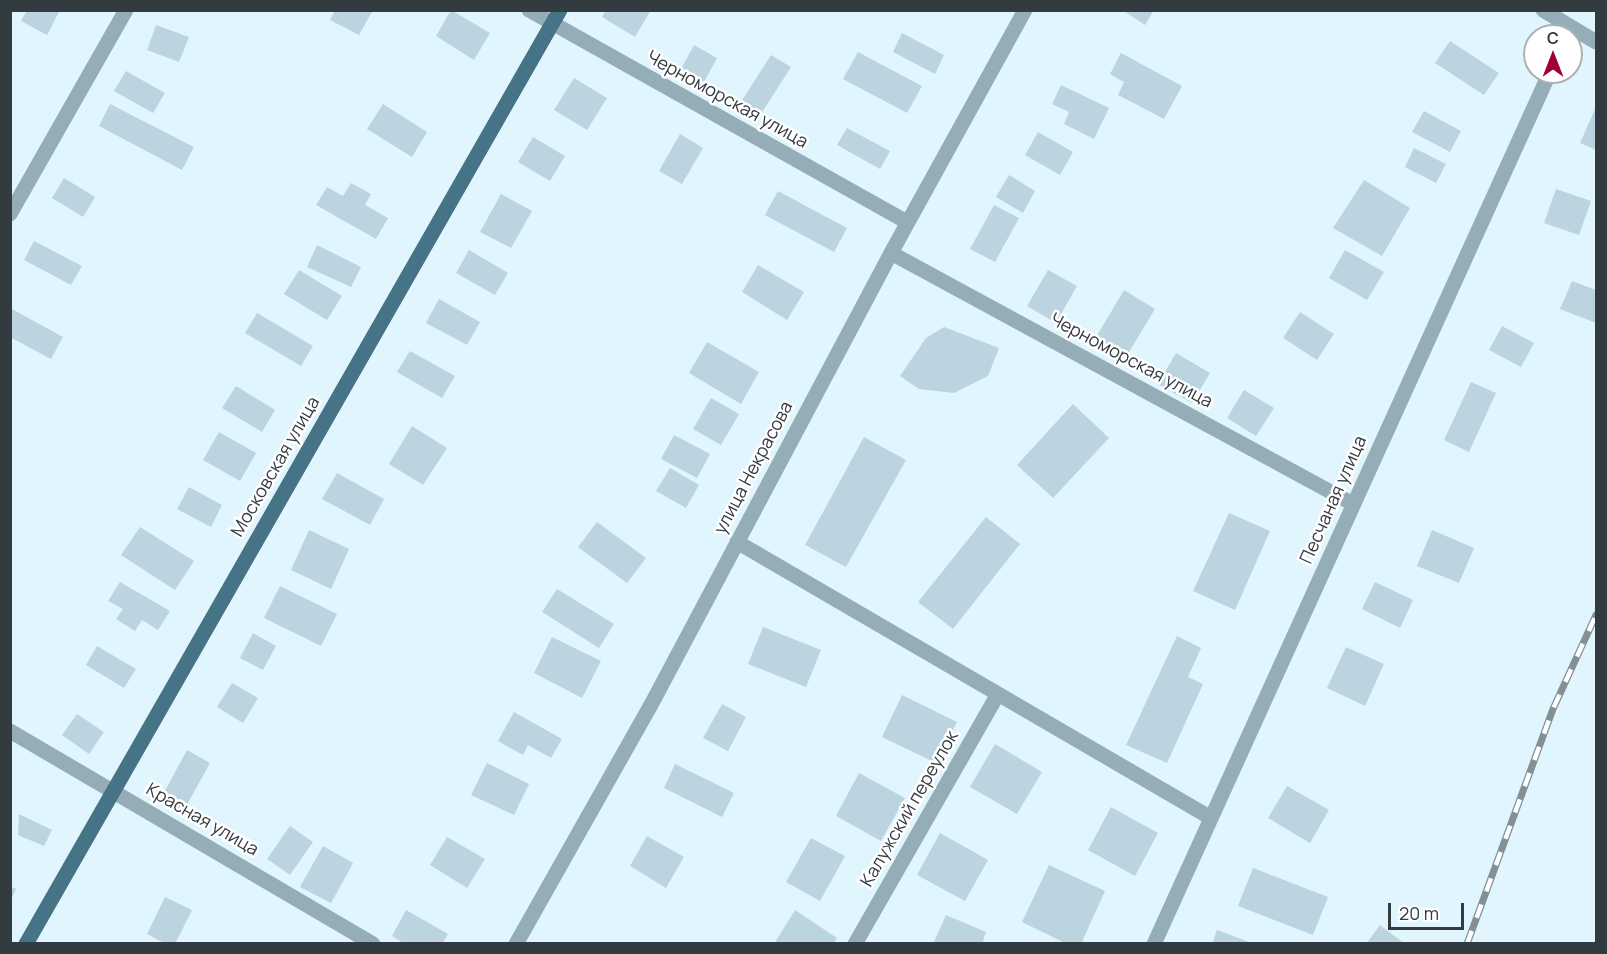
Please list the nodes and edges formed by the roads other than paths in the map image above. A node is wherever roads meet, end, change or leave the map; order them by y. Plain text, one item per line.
1 (126, 10) edge
2 (529, 10) edge
3 (1025, 10) edge
4 (1543, 10) edge
5 (556, 17) edge
6 (1560, 24) edge
7 (1545, 84) edge
8 (10, 214) edge
9 (907, 222) junction
10 (891, 253) junction
11 (1353, 504) junction
12 (737, 542) junction
13 (998, 694) junction
14 (10, 731) edge
15 (112, 791) junction
16 (1211, 818) junction
17 (26, 944) edge
18 (373, 944) edge
19 (516, 944) edge
20 (855, 944) edge
21 (1154, 944) edge

1 - 8 street
2 - 5 street, Черноморская улица
3 - 9 street, улица Некрасова
4 - 6 street
5 - 9 street, Черноморская улица
5 - 15 main road, Московская улица
7 - 11 street, Песчаная улица
9 - 10 street, улица Некрасова
10 - 11 street, Черноморская улица
10 - 12 street, улица Некрасова
11 - 16 street, Песчаная улица
12 - 13 street
12 - 19 street, улица Некрасова
13 - 16 street
13 - 20 street, Калужский переулок
14 - 15 street, Красная улица
15 - 17 main road, Московская улица
15 - 18 street, Красная улица
16 - 21 street, Песчаная улица

